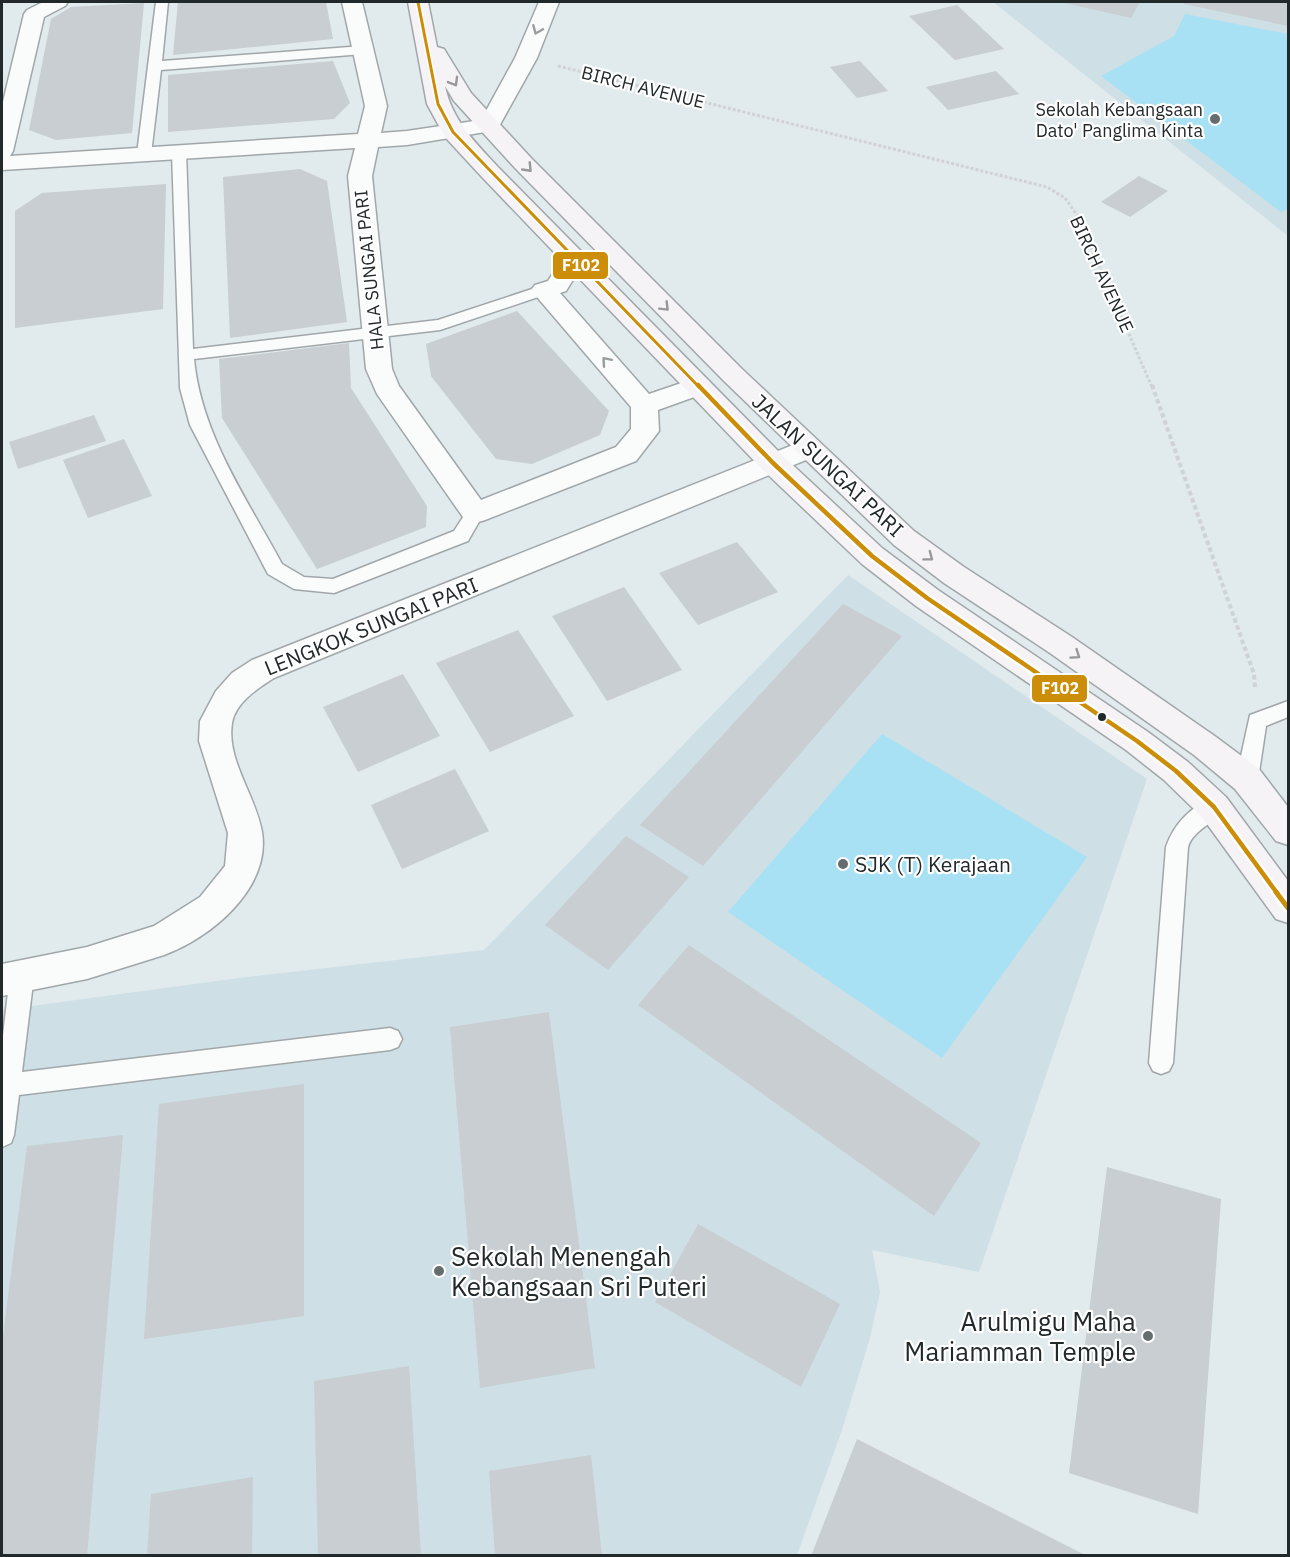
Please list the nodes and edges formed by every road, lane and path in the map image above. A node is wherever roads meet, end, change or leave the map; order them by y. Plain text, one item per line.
1 (58, 2) edge
2 (162, 2) edge
3 (352, 2) edge
4 (418, 2) edge
5 (549, 2) edge
6 (426, 34) junction
7 (363, 50) junction
8 (526, 58) junction
9 (154, 66) junction
10 (489, 125) junction
11 (453, 132) junction
12 (368, 141) junction
13 (2, 151) edge
14 (179, 152) junction
15 (144, 154) junction
16 (2, 163) edge
17 (574, 259) junction
18 (544, 290) junction
19 (376, 332) junction
20 (185, 355) junction
21 (699, 386) junction
22 (644, 405) junction
23 (808, 448) junction
24 (773, 463) junction
25 (475, 513) junction
26 (1027, 623) junction
27 (999, 645) junction
28 (1288, 710) edge
29 (1257, 721) junction
30 (1247, 779) junction
31 (1214, 807) junction
32 (1288, 831) edge
33 (1288, 908) edge
34 (12, 978) edge
35 (390, 1039) dead end
36 (1161, 1064) dead end
37 (8, 1085) junction
38 (2, 1135) edge

1 - 13 street
2 - 9 lane
3 - 7 street, HALA SUNGAI PARI
4 - 6 main road, JALAN SUNGAI PARI
5 -> 8 street
6 -> 10 main road, JALAN SUNGAI PARI
6 - 11 main road, JALAN SUNGAI PARI
7 - 9 lane
7 - 12 street, HALA SUNGAI PARI
8 - 10 street
8 - 29 path, BIRCH AVENUE
9 - 15 lane
10 - 11 street
10 -> 23 main road, JALAN SUNGAI PARI
11 - 12 street
11 - 17 main road, JALAN SUNGAI PARI
12 - 14 street
12 - 19 street, HALA SUNGAI PARI
14 - 15 street
14 - 20 lane
15 - 16 street
17 - 18 street
17 - 21 main road, JALAN SUNGAI PARI
18 - 19 lane
22 -> 18 street
19 - 20 lane
19 - 25 street, HALA SUNGAI PARI
20 - 25 lane
21 - 22 street
21 - 24 main road, JALAN SUNGAI PARI
22 - 25 street
23 - 24 street, LENGKOK SUNGAI PARI
23 -> 26 main road, JALAN SUNGAI PARI
24 - 27 main road, JALAN SUNGAI PARI
24 - 34 street, LENGKOK SUNGAI PARI
26 - 27 main road
26 -> 30 main road, JALAN SUNGAI PARI
27 - 31 main road, JALAN SUNGAI PARI
28 - 29 lane
29 - 30 lane
30 - 32 main road, JALAN SUNGAI PARI
31 - 33 main road, JALAN SUNGAI PARI
31 - 36 lane
34 - 37 lane
35 - 37 lane
37 - 38 lane

